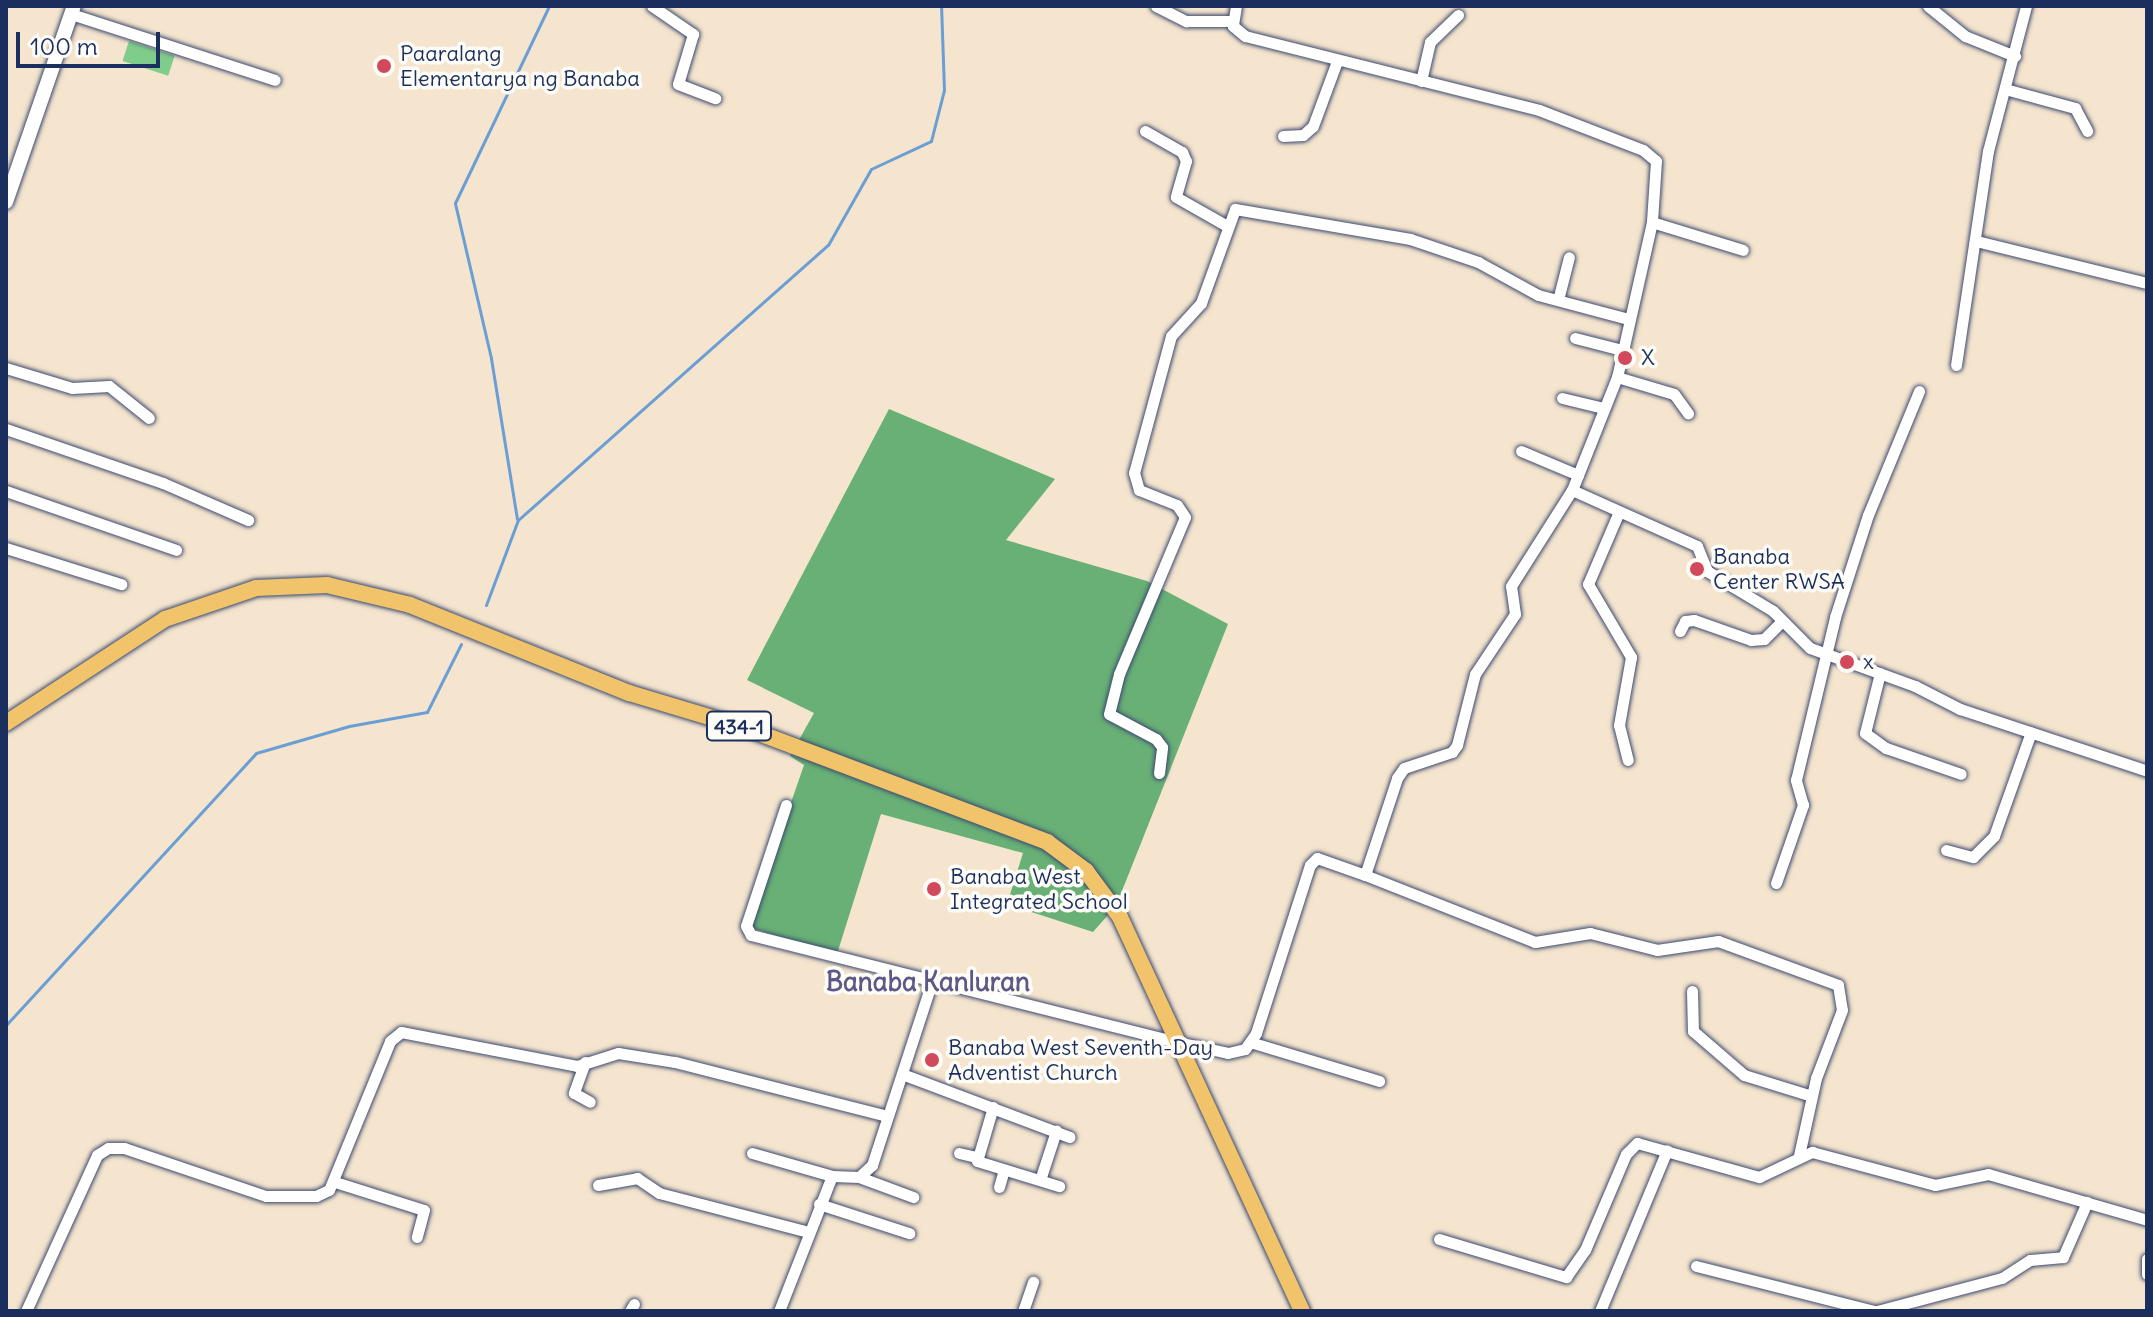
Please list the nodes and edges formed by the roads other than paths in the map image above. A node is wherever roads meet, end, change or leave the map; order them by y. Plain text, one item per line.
1 (652, 6) edge
2 (1156, 6) edge
3 (1236, 6) edge
4 (1928, 6) edge
5 (2026, 6) edge
6 (73, 10) edge
7 (1458, 15) dead end
8 (1233, 21) junction
9 (2015, 56) junction
10 (1337, 61) junction
11 (275, 80) dead end
12 (1421, 81) junction
13 (2005, 89) junction
14 (715, 98) dead end
15 (1145, 131) dead end
16 (2087, 131) dead end
17 (1283, 136) dead end
18 (6, 202) edge
19 (1652, 222) junction
20 (1227, 226) junction
21 (1976, 241) junction
22 (1743, 250) dead end
23 (1569, 257) dead end
24 (2147, 283) edge
25 (1558, 300) junction
26 (1628, 319) junction
27 (1575, 338) dead end
28 (1622, 350) junction
29 (1956, 365) dead end
30 (6, 368) edge
31 (1617, 377) junction
32 (1919, 391) dead end
33 (1562, 398) dead end
34 (1603, 408) junction
35 (1688, 413) dead end
36 (149, 418) dead end
37 (6, 429) edge
38 (1521, 451) dead end
39 (1578, 475) junction
40 (1572, 490) junction
41 (6, 491) edge
42 (1618, 514) junction
43 (248, 520) dead end
44 (6, 548) edge
45 (176, 550) dead end
46 (121, 584) dead end
47 (1781, 622) junction
48 (1680, 631) dead end
49 (1828, 654) junction
50 (1880, 673) junction
51 (6, 723) edge
52 (2031, 732) junction
53 (1628, 760) dead end
54 (2147, 771) edge
55 (1159, 773) dead end
56 (1961, 774) dead end
57 (786, 805) dead end
58 (1946, 850) dead end
59 (1365, 875) junction
60 (1776, 883) dead end
61 (932, 981) junction
62 (1692, 991) dead end
63 (1173, 1041) junction
64 (1250, 1042) junction
65 (585, 1062) junction
66 (902, 1074) junction
67 (1379, 1081) dead end
68 (1812, 1096) junction
69 (590, 1102) dead end
70 (993, 1107) junction
71 (887, 1116) junction
72 (1056, 1131) junction
73 (1070, 1137) dead end
74 (1667, 1150) junction
75 (752, 1153) dead end
76 (959, 1153) dead end
77 (1799, 1155) junction
78 (976, 1157) junction
79 (1004, 1170) junction
80 (832, 1176) junction
81 (859, 1177) junction
82 (1040, 1180) junction
83 (335, 1182) junction
84 (598, 1185) dead end
85 (1059, 1186) dead end
86 (999, 1187) dead end
87 (913, 1197) dead end
88 (2087, 1202) junction
89 (819, 1204) junction
90 (2147, 1220) edge
91 (809, 1232) junction
92 (909, 1233) dead end
93 (417, 1237) dead end
94 (1439, 1239) dead end
95 (2147, 1259) edge
96 (1696, 1266) dead end
97 (2147, 1274) edge
98 (1033, 1282) dead end
99 (26, 1311) edge
100 (779, 1311) edge
101 (1023, 1311) edge
102 (1302, 1311) edge
103 (1600, 1311) edge
104 (1875, 1311) edge

1 - 14 street
2 - 8 street
3 - 8 street
4 - 9 street
5 - 9 street
6 - 11 street
6 - 18 street
7 - 12 street
8 - 10 street
9 - 13 street
10 - 12 street
10 - 17 street
12 - 19 street
13 - 16 street
13 - 21 street
15 - 20 street
19 - 22 street
19 - 26 street
20 - 25 street
20 - 55 street
21 - 24 street
21 - 29 street
23 - 25 street
25 - 26 street
26 - 28 street
27 - 28 street
28 - 31 street
30 - 36 street
31 - 34 street
31 - 35 street
32 - 49 street
33 - 34 street
34 - 39 street
37 - 43 street
38 - 39 street
39 - 40 street
40 - 42 street
40 - 59 street
41 - 45 street
42 - 47 street
42 - 53 street
44 - 46 street
47 - 48 street
47 - 49 street
49 - 50 street
49 - 60 street
50 - 52 street
50 - 56 street
51 - 63 main road, 434-1
52 - 54 street
52 - 58 street
57 - 61 street
59 - 64 street
59 - 68 street
61 - 63 street
61 - 66 street
62 - 68 street
63 - 64 street
63 - 102 main road, 434-1
64 - 67 street
65 - 69 street
65 - 71 street
65 - 83 street
66 - 70 street
66 - 71 street
68 - 77 street
70 - 72 street
70 - 78 street
71 - 81 street
72 - 73 street
72 - 82 street
74 - 77 street
74 - 94 street
74 - 103 street
75 - 80 street
76 - 78 street
77 - 88 street
78 - 79 street
79 - 82 street
79 - 86 street
80 - 81 street
80 - 89 street
81 - 87 street
82 - 85 street
83 - 93 street
83 - 99 street
84 - 91 street
88 - 90 street
88 - 104 street
89 - 91 street
89 - 92 street
91 - 100 street
95 - 97 street
96 - 104 street
98 - 101 street

